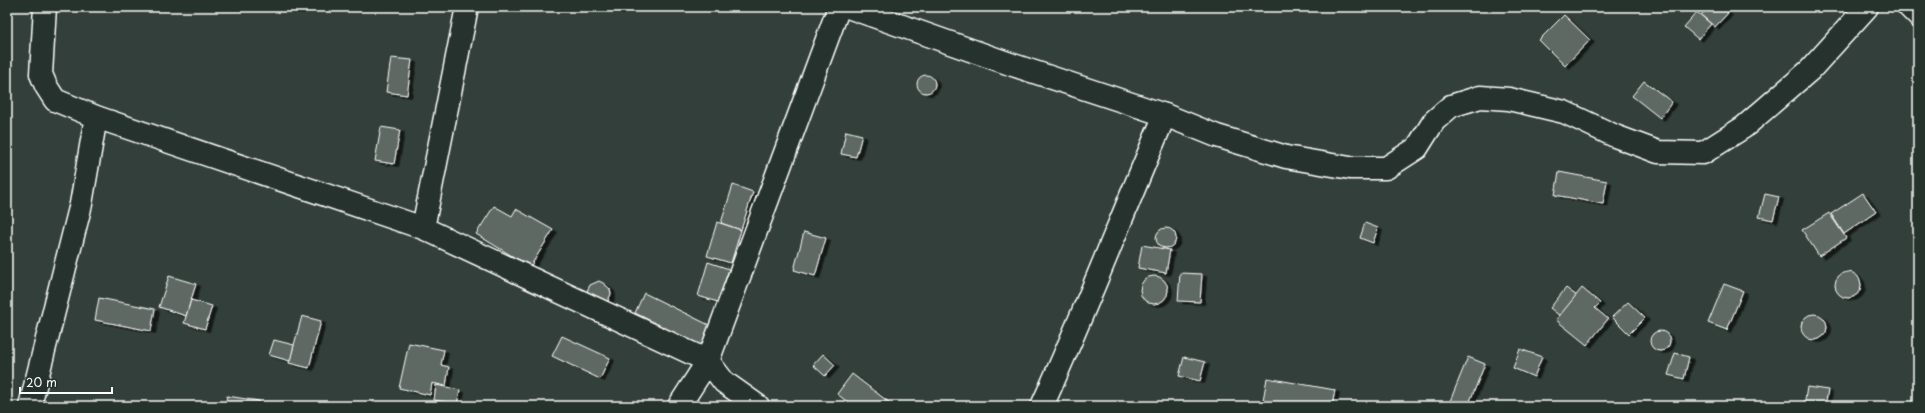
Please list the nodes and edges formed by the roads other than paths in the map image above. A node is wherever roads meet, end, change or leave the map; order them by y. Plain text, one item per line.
1 (45, 7) edge
2 (466, 7) edge
3 (839, 7) edge
4 (848, 7) edge
5 (1867, 7) edge
6 (1909, 7) edge
7 (1918, 16) edge
8 (1165, 115) junction
9 (96, 118) junction
10 (423, 228) junction
11 (708, 361) junction
12 (30, 406) edge
13 (679, 406) edge
14 (758, 406) edge
15 (1042, 406) edge

1 - 9 street
2 - 10 street
3 - 11 street
4 - 8 street
5 - 8 street
6 - 7 street
8 - 15 street
9 - 10 street
9 - 12 street
10 - 11 street
11 - 13 street
11 - 14 street

